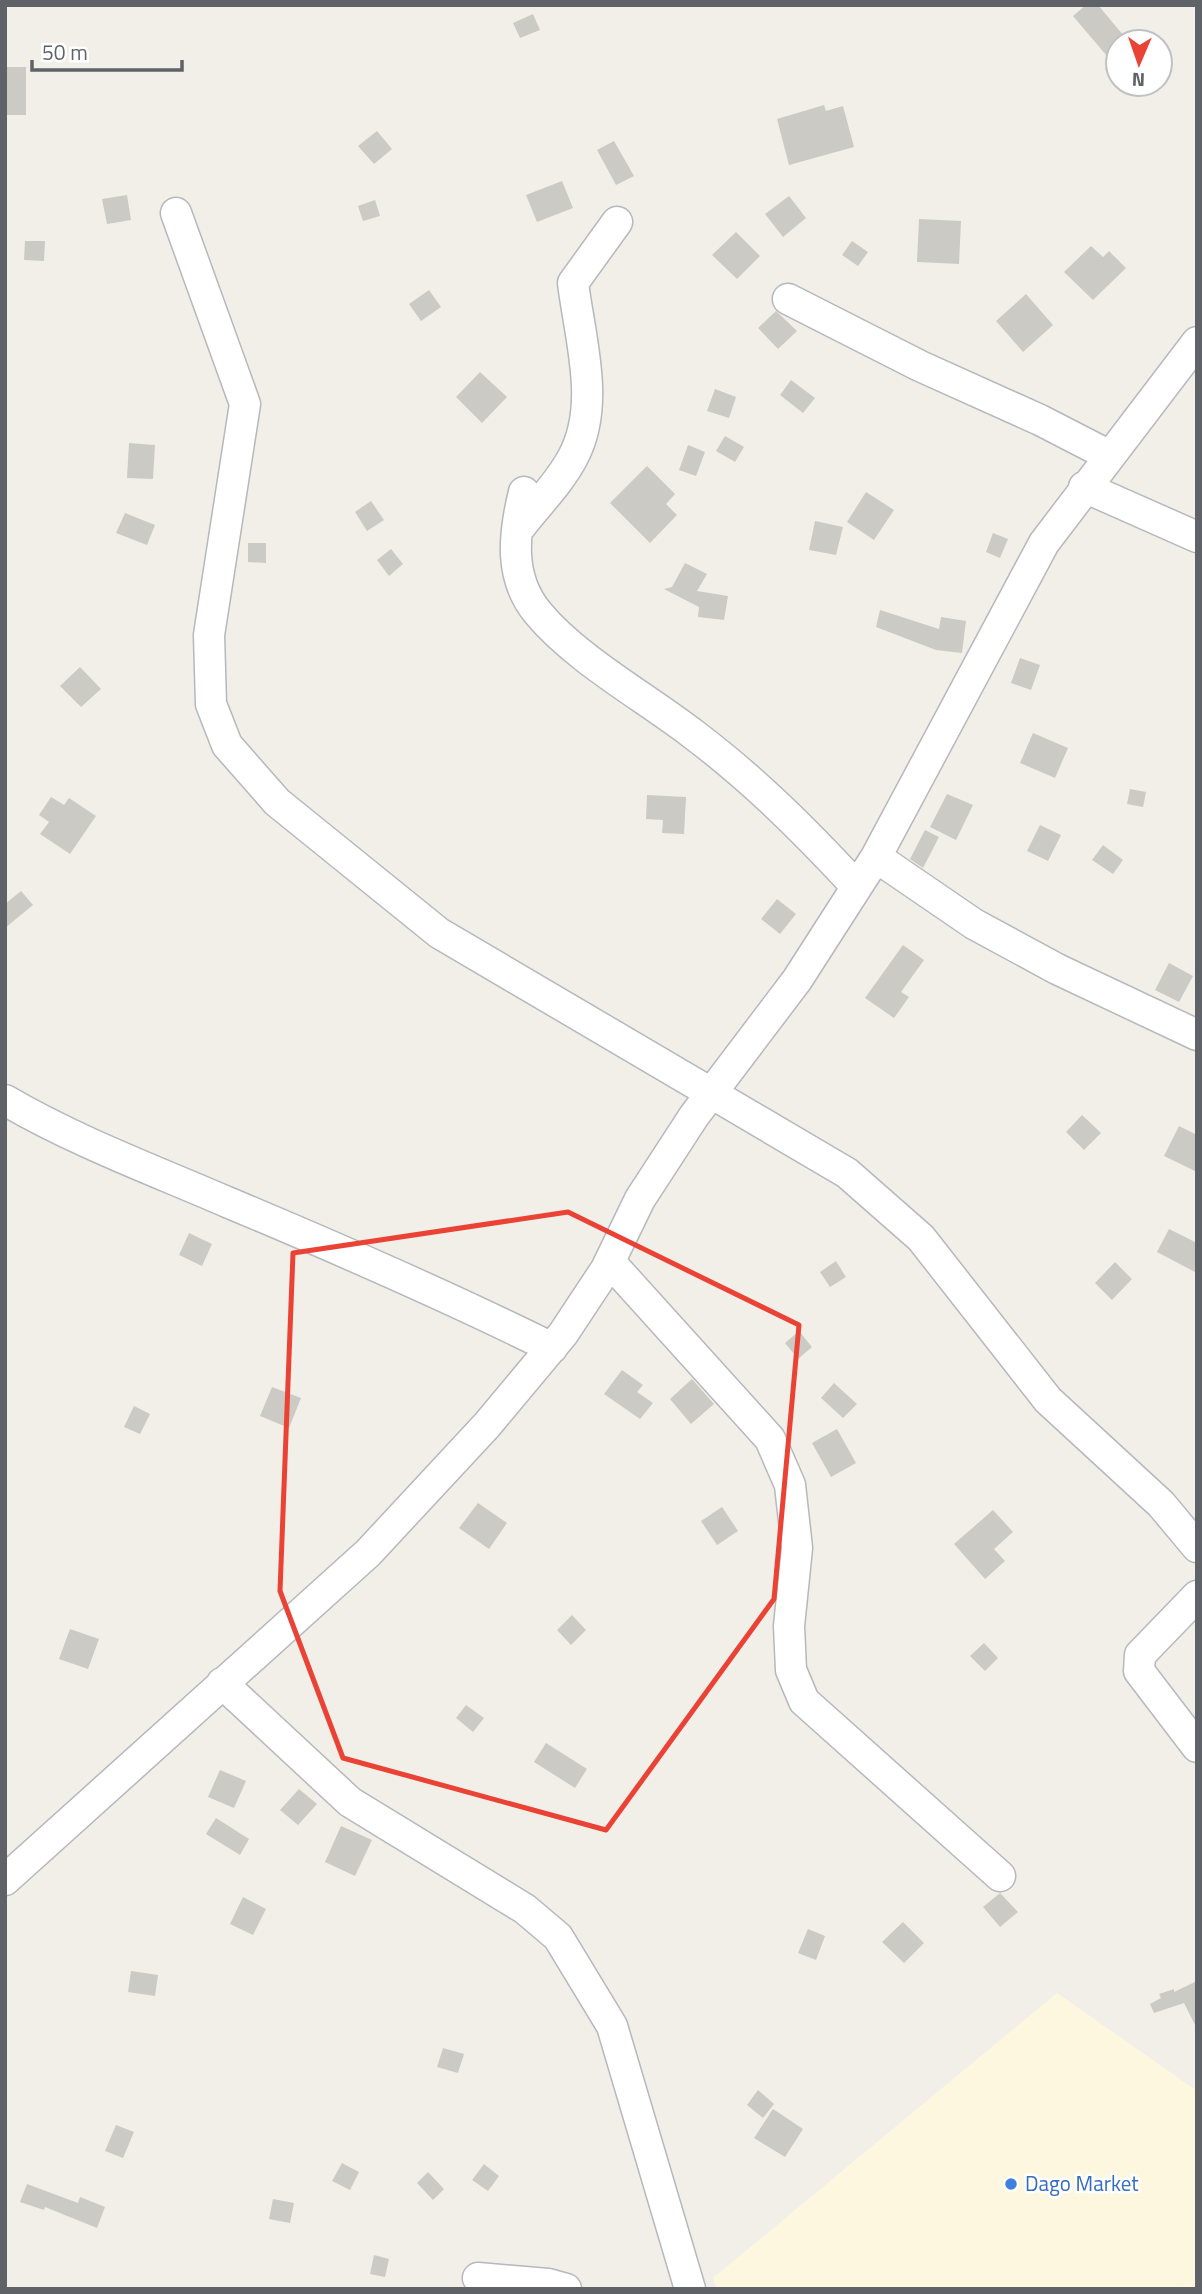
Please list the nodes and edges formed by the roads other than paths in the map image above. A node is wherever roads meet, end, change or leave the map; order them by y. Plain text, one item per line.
1 (176, 214) dead end
2 (617, 222) dead end
3 (788, 299) dead end
4 (1197, 342) edge
5 (1108, 455) junction
6 (1084, 487) junction
7 (524, 492) dead end
8 (514, 535) junction
9 (1197, 537) edge
10 (876, 857) junction
11 (856, 886) junction
12 (1197, 1035) edge
13 (713, 1091) junction
14 (5, 1100) edge
15 (610, 1262) junction
16 (552, 1348) junction
17 (1197, 1547) edge
18 (1197, 1596) edge
19 (222, 1682) junction
20 (1197, 1747) edge
21 (1000, 1876) dead end
22 (5, 1880) edge
23 (478, 2278) dead end
24 (566, 2289) edge
25 (690, 2289) edge

1 - 13 street
2 - 8 street
3 - 5 street
4 - 5 street
5 - 6 street
6 - 9 street
6 - 10 street
7 - 8 street
8 - 11 street
10 - 11 street
10 - 12 street
11 - 13 street
13 - 15 street
13 - 17 street
14 - 16 street
15 - 16 street
15 - 21 street
16 - 19 street
18 - 20 street
19 - 22 street
19 - 25 street
23 - 24 street

